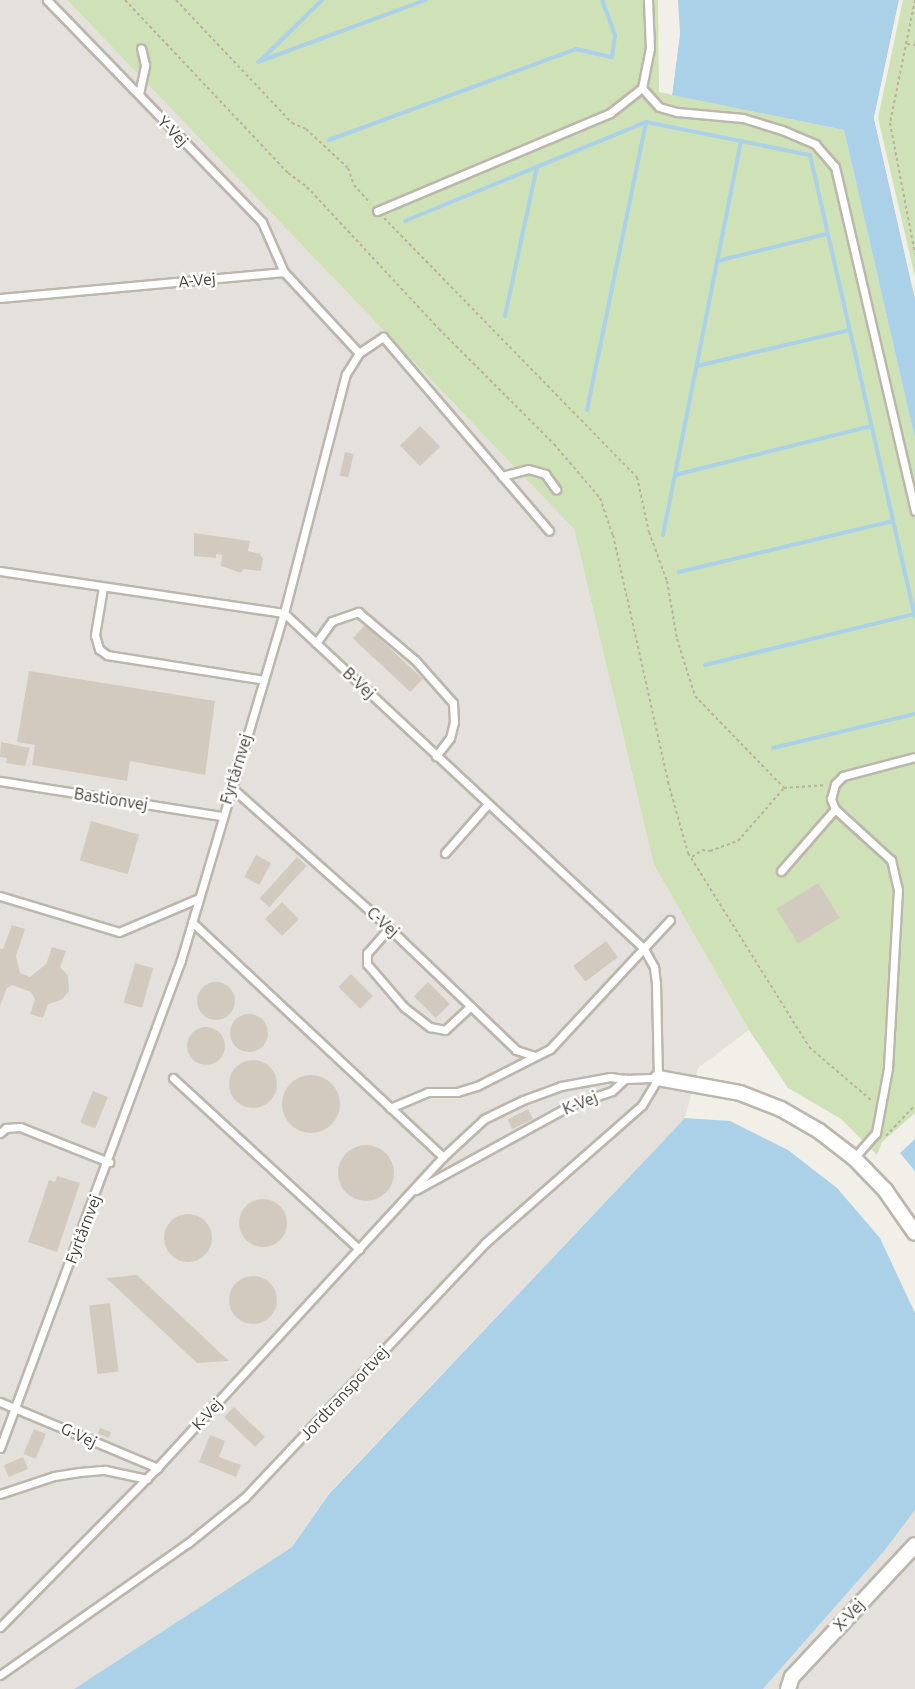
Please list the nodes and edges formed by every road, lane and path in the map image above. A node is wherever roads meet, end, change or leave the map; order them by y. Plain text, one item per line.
1 (47, 0) edge
2 (125, 0) edge
3 (176, 0) edge
4 (648, 0) edge
5 (915, 0) edge
6 (908, 44) junction
7 (915, 45) edge
8 (141, 48) dead end
9 (642, 88) junction
10 (139, 94) junction
11 (377, 211) junction
12 (915, 254) edge
13 (284, 272) junction
14 (0, 298) edge
15 (359, 353) junction
16 (502, 476) junction
17 (556, 489) dead end
18 (915, 511) edge
19 (549, 531) dead end
20 (0, 571) edge
21 (103, 586) junction
22 (284, 613) junction
23 (316, 643) junction
24 (264, 680) junction
25 (436, 756) junction
26 (915, 757) edge
27 (0, 782) edge
28 (835, 784) junction
29 (231, 787) junction
30 (784, 788) junction
31 (488, 804) junction
32 (835, 808) junction
33 (222, 816) junction
34 (445, 853) dead end
35 (692, 858) junction
36 (781, 871) dead end
37 (0, 896) edge
38 (199, 898) junction
39 (670, 920) dead end
40 (192, 922) junction
41 (389, 928) junction
42 (644, 949) junction
43 (471, 1006) junction
44 (534, 1056) junction
45 (173, 1078) dead end
46 (658, 1078) junction
47 (625, 1079) junction
48 (915, 1105) edge
49 (390, 1108) junction
50 (881, 1108) junction
51 (2, 1129) edge
52 (881, 1142) dead end
53 (443, 1157) junction
54 (854, 1158) junction
55 (109, 1162) junction
56 (408, 1195) junction
57 (915, 1233) edge
58 (359, 1249) junction
59 (0, 1402) edge
60 (15, 1408) junction
61 (0, 1448) edge
62 (158, 1468) junction
63 (147, 1479) junction
64 (0, 1494) edge
65 (915, 1545) edge
66 (0, 1627) edge
67 (0, 1675) edge
68 (789, 1689) edge

1 - 10 lane, Y-Vej
2 - 35 path
3 - 11 path
4 - 9 lane
5 - 6 path
6 - 7 path
6 - 12 path
8 - 10 lane
9 - 11 lane
9 - 18 lane
10 - 13 lane, Y-Vej
11 - 30 path
13 - 14 lane, A-Vej
13 - 15 lane
15 - 16 lane, Fyrtårnvej
15 - 22 lane, Fyrtårnvej
16 - 17 lane
16 - 19 lane, Fyrtårnvej
20 - 21 lane
21 - 22 lane
21 - 24 lane
22 - 23 lane, B-Vej
22 - 24 lane, Fyrtårnvej
23 - 25 lane, B-Vej
23 - 25 lane
24 - 29 lane, Fyrtårnvej
25 - 31 lane, B-Vej
26 - 28 lane
27 - 33 lane, Bastionvej
28 - 30 path
28 - 32 lane
29 - 33 lane, Fyrtårnvej
29 - 41 lane, C-Vej
30 - 35 path
31 - 34 lane
31 - 42 lane, B-Vej
32 - 36 lane
32 - 50 lane
33 - 38 lane, Fyrtårnvej
35 - 50 path
37 - 38 lane
38 - 40 lane, Fyrtårnvej
39 - 42 lane
40 - 49 lane
40 - 55 lane, Fyrtårnvej
41 - 43 lane, C-Vej
41 - 43 lane
42 - 44 lane
42 - 46 lane
43 - 44 lane, C-Vej
44 - 49 lane
45 - 58 lane
46 - 47 lane, K-Vej
46 - 54 street
46 - 67 lane, Jordtransportvej
47 - 53 lane, K-Vej
47 - 56 lane, K-Vej
48 - 52 path
49 - 53 lane
50 - 54 lane
51 - 55 lane
53 - 56 lane, K-Vej
54 - 57 street
55 - 60 lane, Fyrtårnvej
56 - 58 lane, K-Vej
58 - 62 lane, K-Vej
59 - 60 lane, G-Vej
60 - 61 lane, Fyrtårnvej
60 - 62 lane, G-Vej
62 - 63 lane, K-Vej
63 - 64 lane
63 - 66 lane, K-Vej
65 - 68 street, X-Vej

